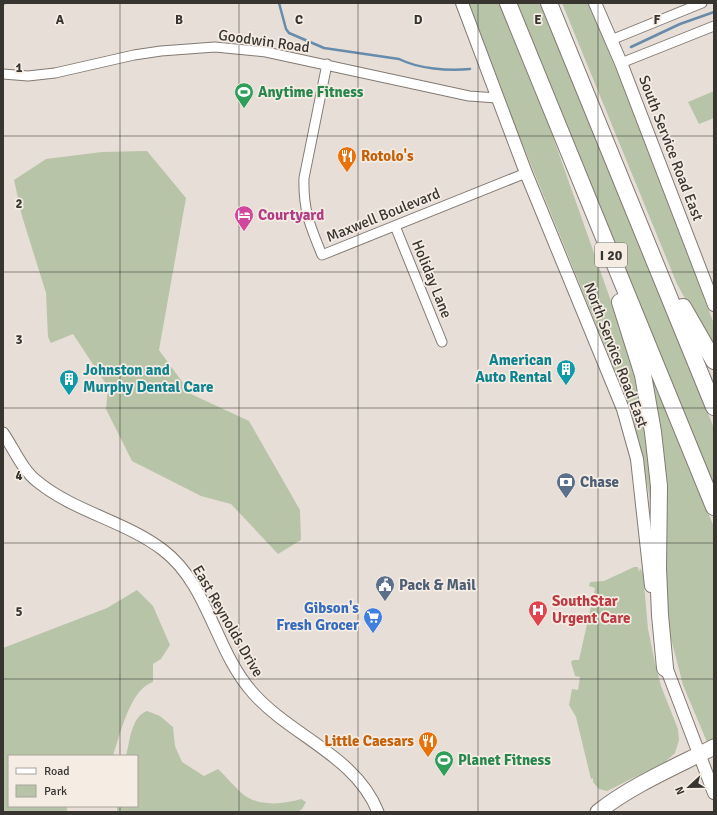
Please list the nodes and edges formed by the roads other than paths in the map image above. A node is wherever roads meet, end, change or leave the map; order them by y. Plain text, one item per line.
1 (462, 3) edge
2 (508, 3) edge
3 (549, 3) edge
4 (595, 3) edge
5 (702, 3) edge
6 (714, 26) edge
7 (611, 40) junction
8 (621, 63) junction
9 (327, 64) junction
10 (3, 74) edge
11 (496, 98) junction
12 (526, 172) junction
13 (588, 198) junction
14 (637, 219) junction
15 (395, 226) junction
16 (714, 305) edge
17 (442, 342) dead end
18 (714, 361) edge
19 (714, 407) edge
20 (3, 433) edge
21 (714, 507) edge
22 (665, 668) junction
23 (714, 747) edge
24 (699, 755) junction
25 (714, 793) edge
26 (378, 812) edge
27 (598, 812) edge

1 - 11 main road, North Service Road East
2 - 13 highway, I 20
3 - 14 highway, I 20
4 - 7 main road, South Service Road East
5 - 7 street
6 - 8 street
7 - 8 main road, South Service Road East
8 - 16 main road, South Service Road East
9 - 10 street, Goodwin Road
9 - 11 street, Goodwin Road
9 - 15 street, Maxwell Boulevard
11 - 12 main road, North Service Road East
12 - 15 street, Maxwell Boulevard
12 - 22 main road, North Service Road East
13 - 21 highway, I 20
13 - 22 highway
14 - 18 highway
14 - 19 highway, I 20
15 - 17 street, Holiday Lane
20 - 26 street, East Reynolds Drive
22 - 24 main road, North Service Road East
23 - 24 highway
24 - 25 main road, North Service Road East
24 - 27 highway

